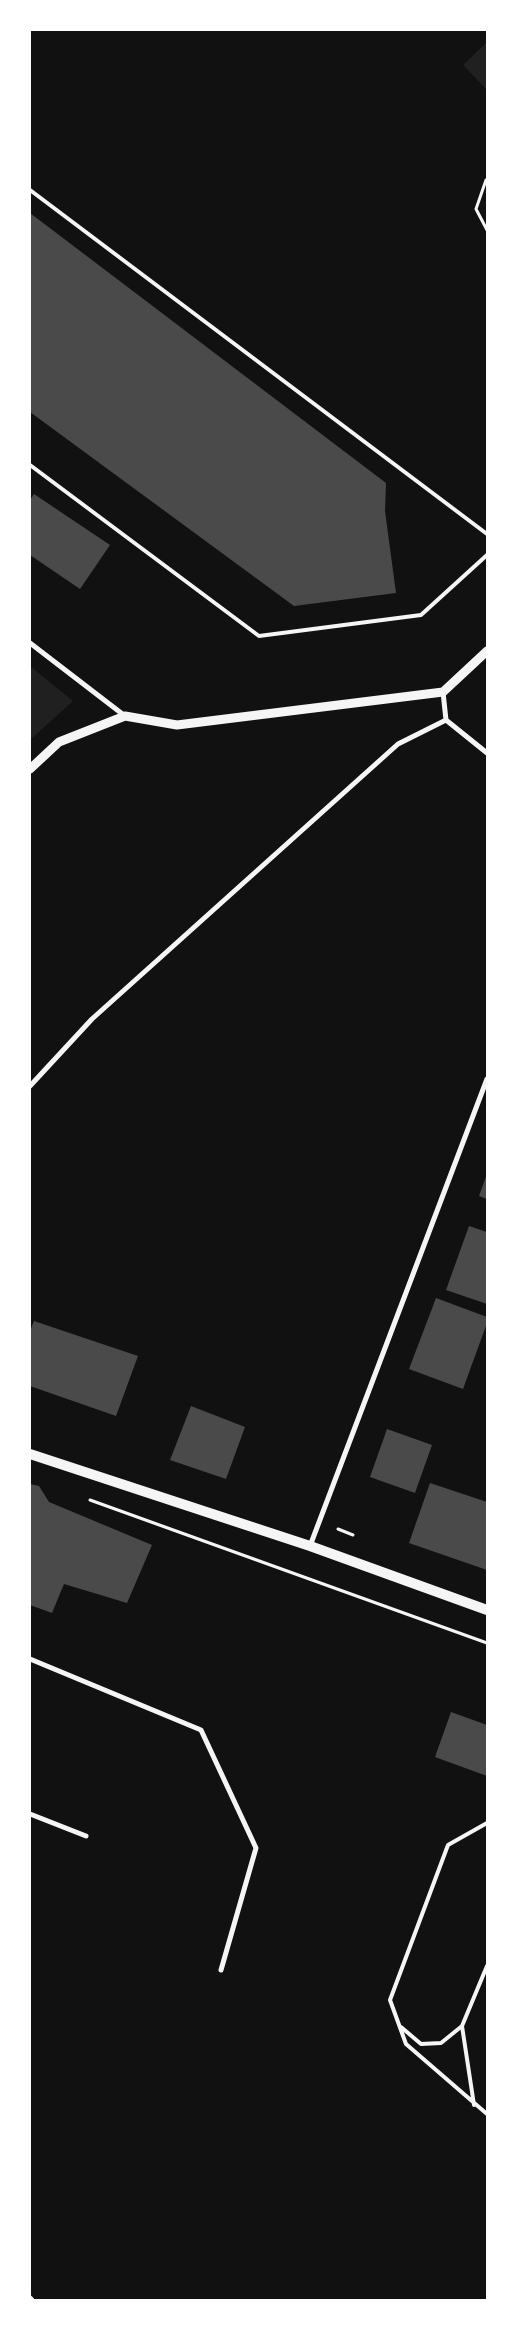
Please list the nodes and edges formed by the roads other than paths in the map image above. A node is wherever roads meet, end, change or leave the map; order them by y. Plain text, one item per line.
1 (30, 190) edge
2 (30, 465) edge
3 (487, 534) edge
4 (487, 555) edge
5 (30, 644) edge
6 (487, 651) edge
7 (443, 692) junction
8 (125, 716) junction
9 (446, 720) junction
10 (487, 753) edge
11 (30, 769) edge
12 (487, 1079) edge
13 (30, 1086) edge
14 (30, 1454) edge
15 (310, 1546) junction
16 (487, 1610) edge
17 (30, 1659) edge
18 (30, 1814) edge
19 (487, 1823) edge
20 (86, 1836) dead end
21 (487, 1966) edge
22 (221, 1970) dead end
23 (399, 2026) junction
24 (462, 2026) junction
25 (474, 2105) junction
26 (487, 2114) edge

1 - 3 lane
2 - 4 lane
5 - 8 street
6 - 7 street
7 - 8 street
7 - 9 street
8 - 11 street
9 - 10 street
9 - 13 street
12 - 15 street
14 - 15 main road
15 - 16 main road
17 - 22 street
18 - 20 street
19 - 23 lane
21 - 24 lane
23 - 24 lane
23 - 25 lane
24 - 25 lane
25 - 26 lane

